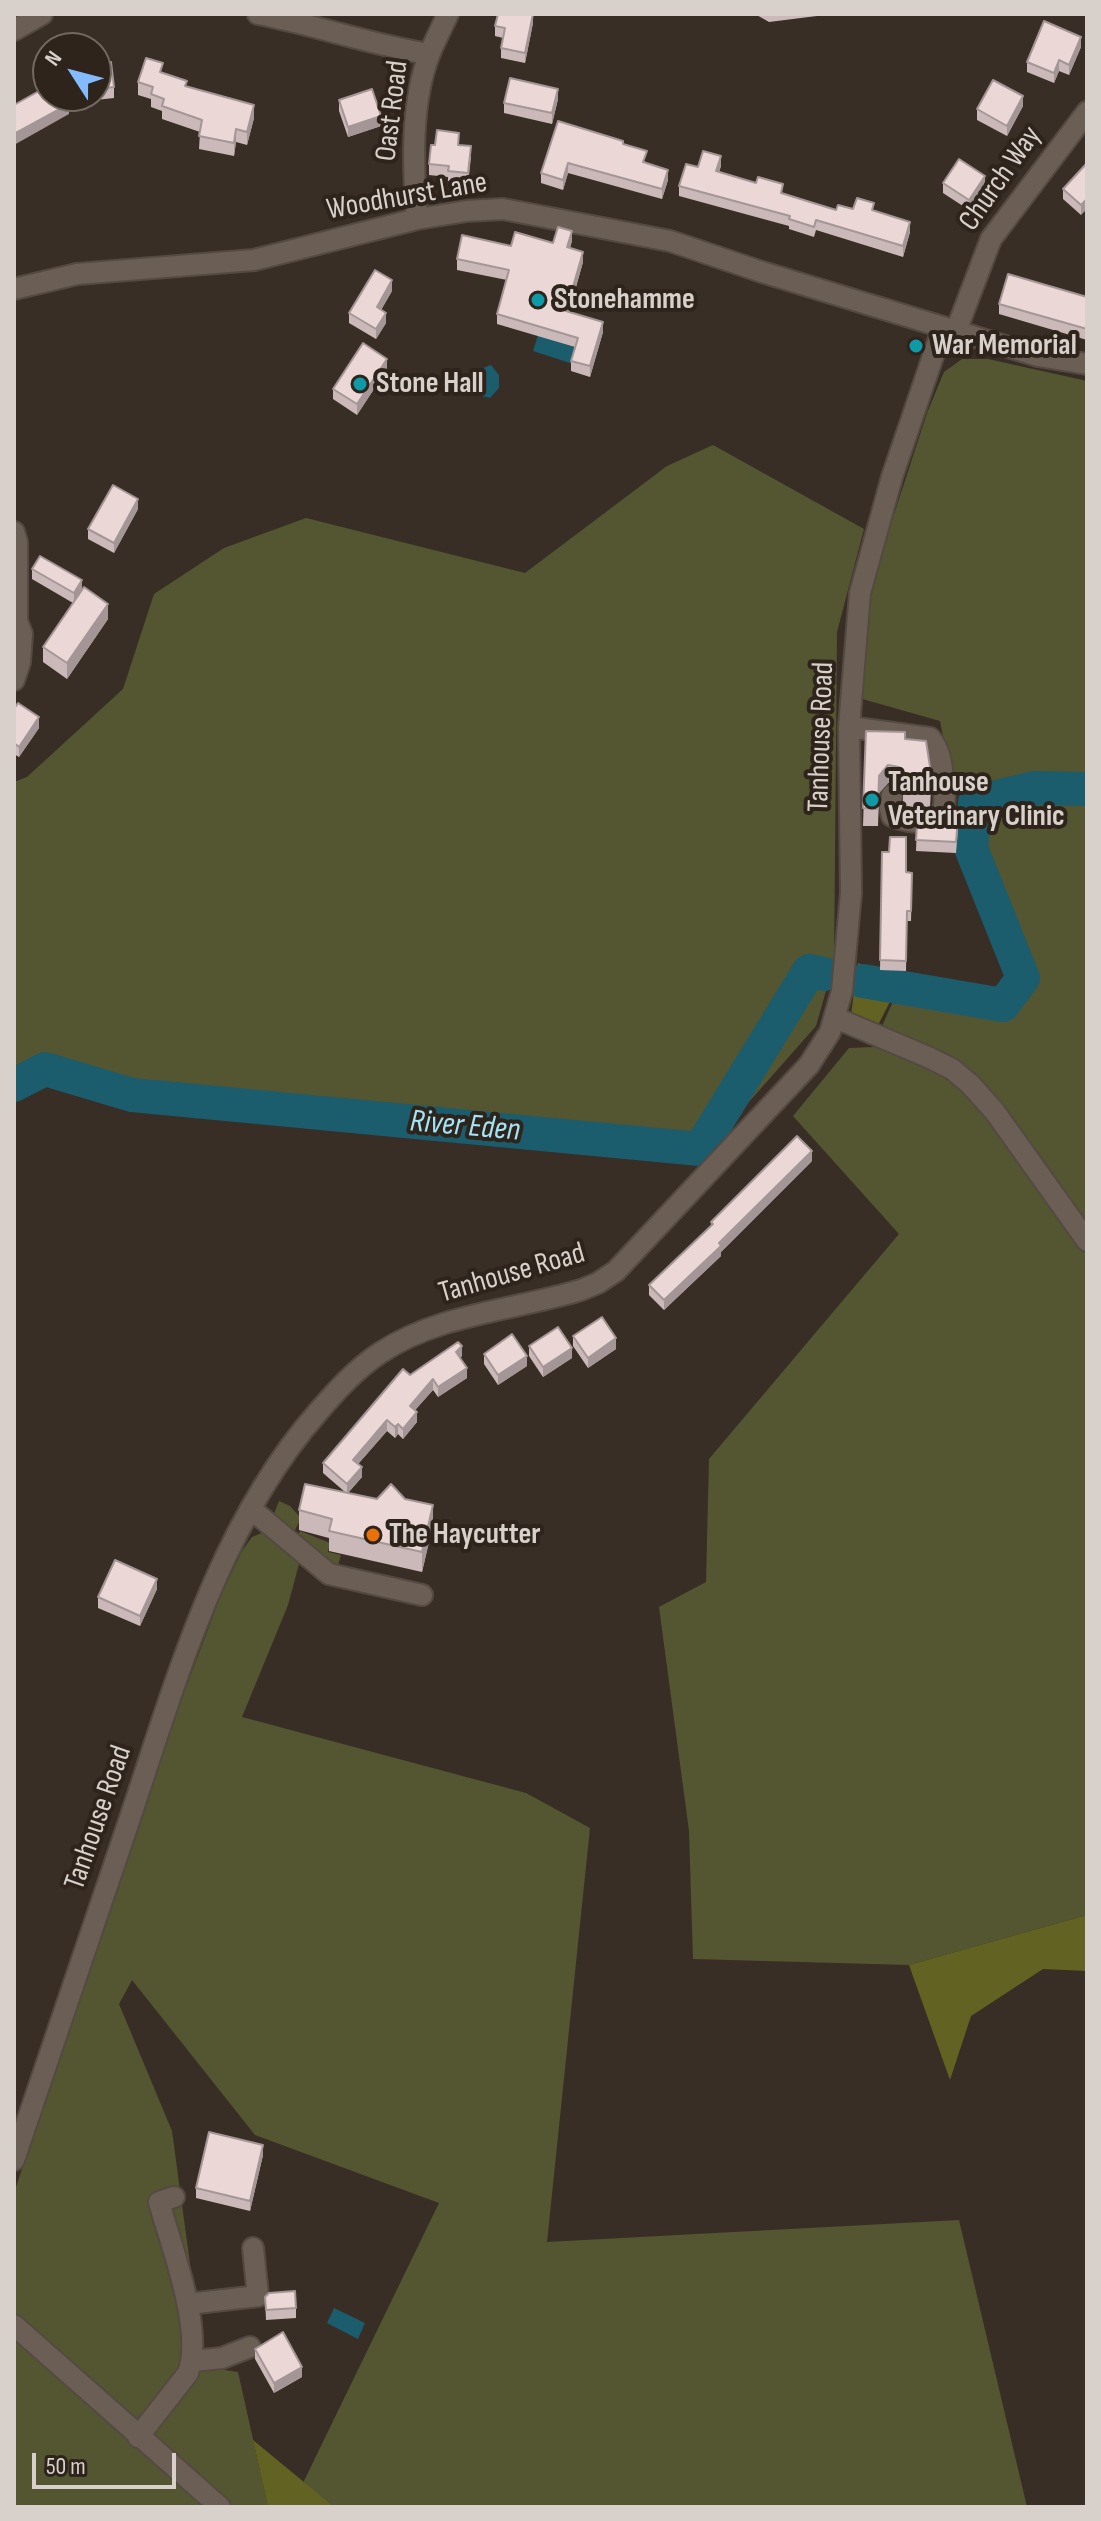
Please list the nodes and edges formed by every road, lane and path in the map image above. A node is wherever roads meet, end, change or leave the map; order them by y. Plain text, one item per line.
1 (42, 14) edge
2 (258, 14) edge
3 (448, 14) edge
4 (14, 30) edge
5 (429, 54) junction
6 (1087, 112) edge
7 (417, 219) junction
8 (14, 289) edge
9 (949, 329) junction
10 (1087, 364) edge
11 (14, 532) edge
12 (16, 621) edge
13 (14, 680) edge
14 (849, 727) junction
15 (892, 795) dead end
16 (836, 1018) junction
17 (1087, 1241) edge
18 (251, 1509) junction
19 (422, 1595) dead end
20 (14, 2160) edge
21 (174, 2197) dead end
22 (253, 2248) dead end
23 (188, 2304) junction
24 (14, 2325) edge
25 (250, 2347) dead end
26 (193, 2361) junction
27 (138, 2437) junction
28 (220, 2507) edge

1 - 4 street
2 - 5 street
3 - 5 street, Oast Road
5 - 7 street, Oast Road
6 - 9 street, Church Way
7 - 8 street, Woodhurst Lane
7 - 9 street, Woodhurst Lane
9 - 10 street, Woodhurst Lane
9 - 14 street, Tanhouse Road
11 - 12 street
12 - 13 street
14 - 15 street
14 - 16 street, Tanhouse Road
16 - 17 street
16 - 18 street, Tanhouse Road
18 - 19 street
18 - 20 street, Tanhouse Road
21 - 23 street
22 - 23 street
23 - 26 street
24 - 27 street
25 - 26 street
26 - 27 street
27 - 28 street

